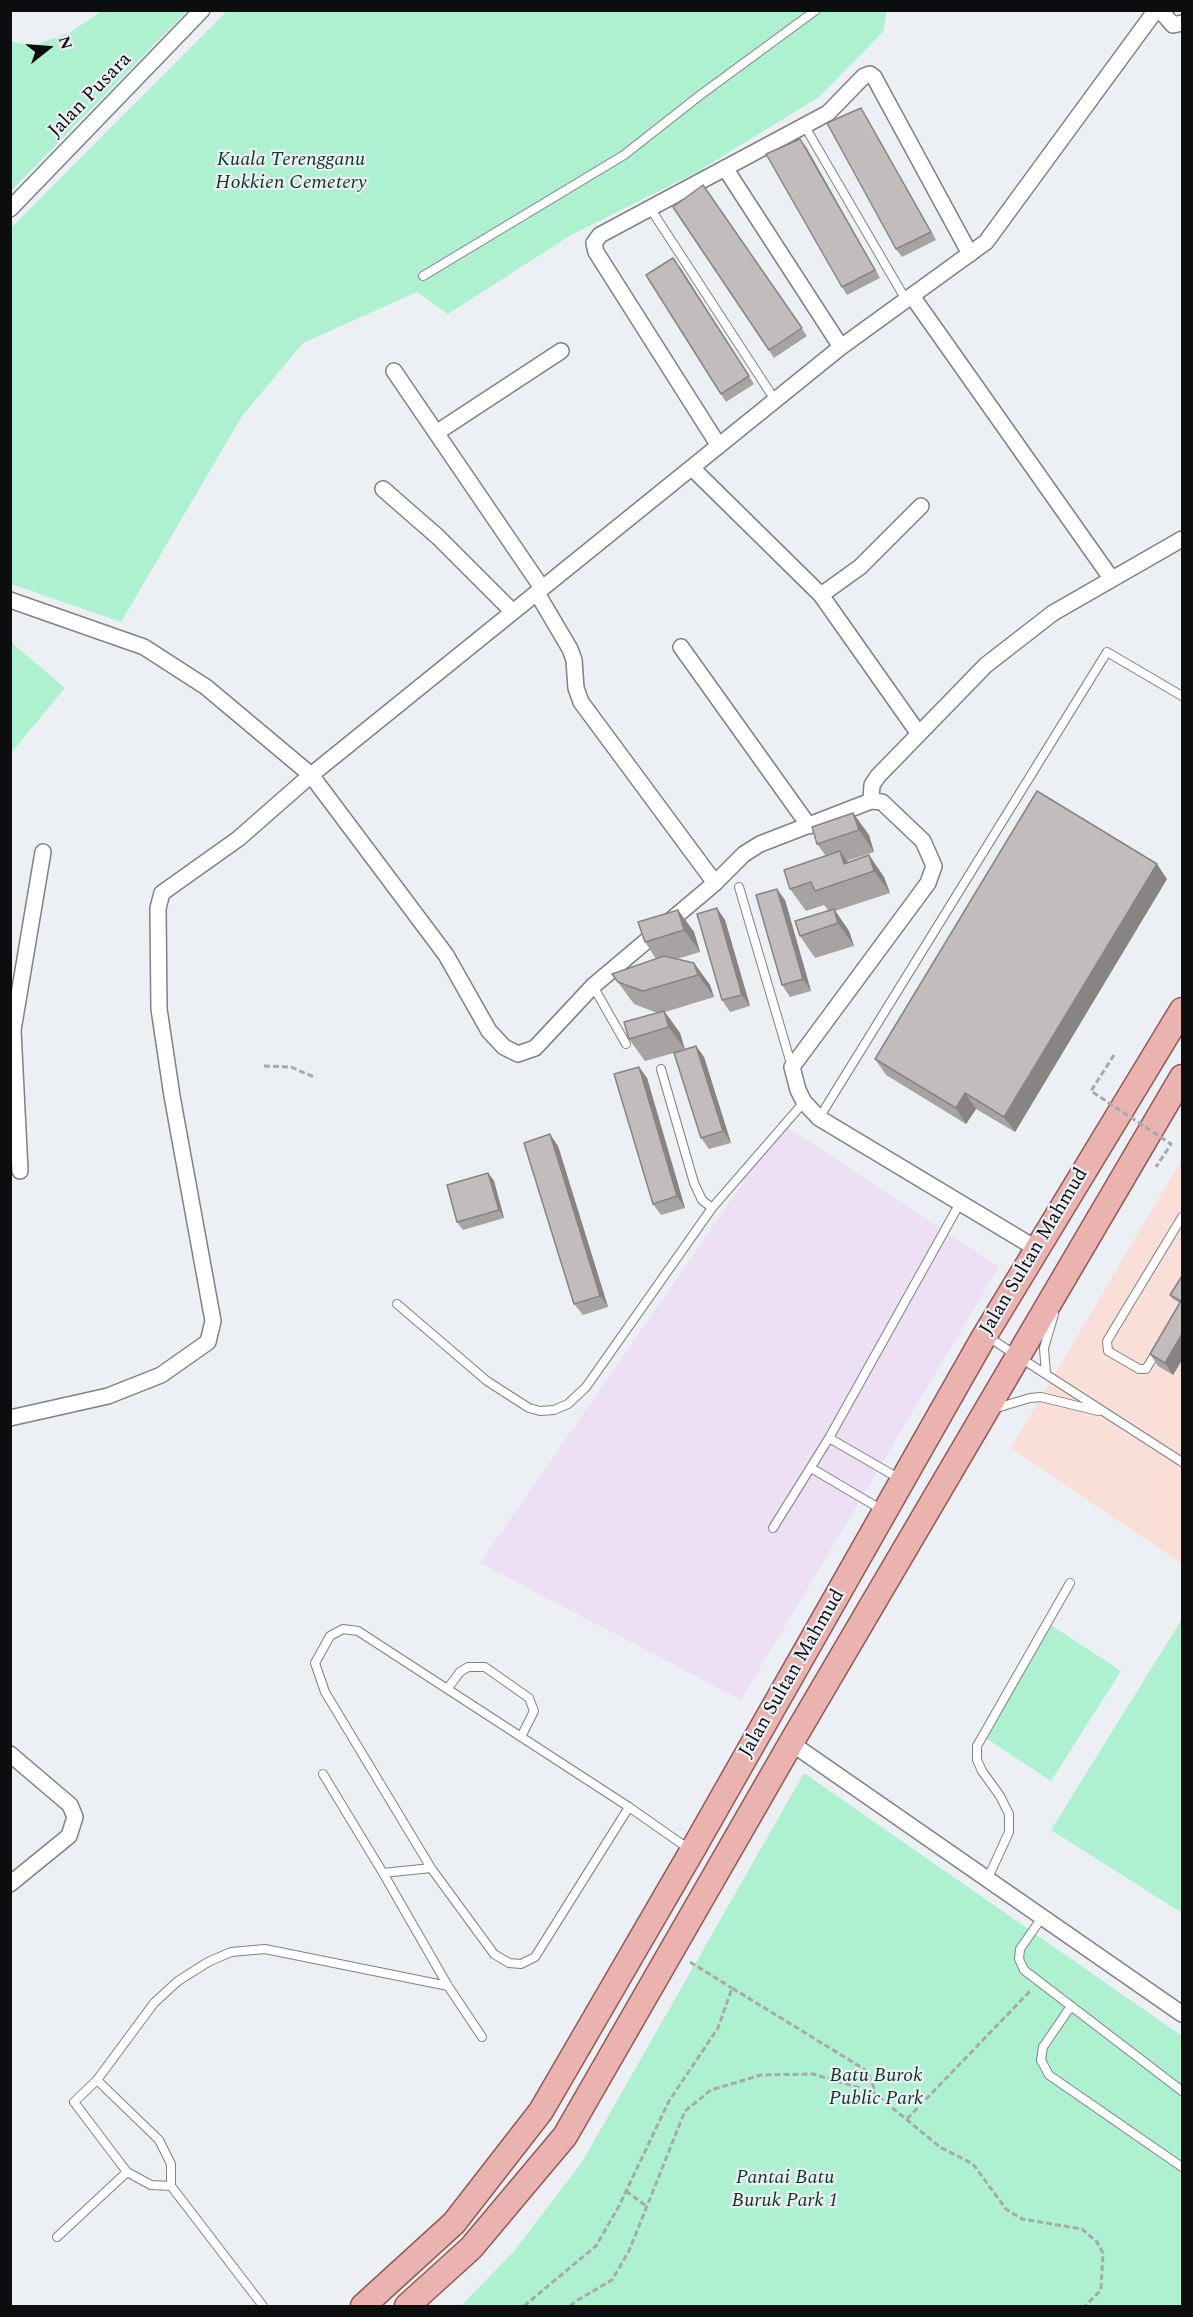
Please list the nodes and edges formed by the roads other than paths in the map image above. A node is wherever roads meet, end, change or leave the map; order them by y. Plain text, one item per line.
1 (202, 10) edge
2 (816, 10) edge
3 (1158, 10) edge
4 (1182, 23) edge
5 (804, 125) junction
6 (725, 168) junction
7 (650, 208) junction
8 (10, 209) edge
9 (970, 254) junction
10 (423, 276) dead end
11 (909, 298) junction
12 (841, 347) junction
13 (561, 351) dead end
14 (394, 371) dead end
15 (775, 400) junction
16 (436, 433) junction
17 (718, 446) junction
18 (692, 468) junction
19 (383, 489) dead end
20 (921, 506) dead end
21 (1182, 539) edge
22 (1111, 578) junction
23 (539, 591) junction
24 (821, 595) junction
25 (10, 600) edge
26 (513, 612) junction
27 (681, 647) dead end
28 (1182, 696) edge
29 (919, 734) junction
30 (311, 775) junction
31 (871, 801) junction
32 (809, 826) junction
33 (43, 852) dead end
34 (715, 883) junction
35 (739, 887) dead end
36 (592, 986) junction
37 (1182, 1010) edge
38 (12, 1030) edge
39 (626, 1044) edge
40 (792, 1067) junction
41 (661, 1069) dead end
42 (1182, 1077) edge
43 (804, 1102) junction
44 (819, 1118) junction
45 (20, 1171) dead end
46 (960, 1203) junction
47 (712, 1208) junction
48 (1182, 1217) edge
49 (1037, 1249) junction
50 (1065, 1275) junction
51 (397, 1304) dead end
52 (985, 1335) junction
53 (1162, 1341) edge
54 (1018, 1356) junction
55 (1046, 1374) junction
56 (985, 1412) junction
57 (1105, 1413) junction
58 (10, 1418) edge
59 (829, 1438) junction
60 (1182, 1462) edge
61 (811, 1468) junction
62 (902, 1480) junction
63 (885, 1511) junction
64 (773, 1528) dead end
65 (1070, 1583) dead end
66 (448, 1688) junction
67 (521, 1737) junction
68 (791, 1743) junction
69 (10, 1754) edge
70 (323, 1774) dead end
71 (628, 1807) junction
72 (692, 1851) junction
73 (431, 1868) junction
74 (383, 1873) junction
75 (988, 1878) junction
76 (10, 1884) edge
77 (1043, 1916) junction
78 (448, 1986) junction
79 (1071, 2006) junction
80 (1182, 2014) edge
81 (482, 2037) dead end
82 (97, 2080) junction
83 (1182, 2091) edge
84 (1182, 2167) edge
85 (126, 2172) junction
86 (171, 2186) junction
87 (57, 2237) dead end
88 (263, 2307) edge
89 (363, 2307) edge
90 (407, 2307) edge

1 - 8 street, Jalan Pusara
2 - 10 lane
3 - 4 street
3 - 9 street
5 - 6 street
5 - 9 street
5 - 11 lane
6 - 7 street
6 - 12 street
7 - 15 lane
7 - 17 street
9 - 11 street
11 - 12 street
11 - 22 street
12 - 15 street
13 - 16 street
14 - 16 street
15 - 17 street
16 - 23 street
17 - 18 street
18 - 23 street
18 - 24 street
19 - 26 street
20 - 24 street
21 - 22 street
22 - 29 street
23 - 26 street
23 - 34 street
24 - 29 street
25 - 30 street
26 - 30 street
27 - 32 street
28 - 44 lane
29 - 31 street
30 - 36 street
30 - 58 street
31 - 32 street
31 - 40 street
32 - 34 street
33 - 38 street
34 - 36 street
35 - 40 lane
36 - 39 lane
37 - 49 main road, Jalan Sultan Mahmud
38 - 45 street
40 - 43 street
41 - 47 lane
42 - 50 main road, Jalan Sultan Mahmud
43 - 44 street
43 - 47 lane
44 - 46 street
46 - 49 street
46 - 59 lane
47 - 51 lane
48 - 53 lane
49 - 52 main road, Jalan Sultan Mahmud
50 - 54 main road, Jalan Sultan Mahmud
50 - 55 lane
52 - 54 lane
52 - 62 main road, Jalan Sultan Mahmud
54 - 55 lane
54 - 56 main road, Jalan Sultan Mahmud
55 - 57 lane
56 - 57 lane
56 - 68 main road, Jalan Sultan Mahmud
57 - 60 lane
59 - 61 lane
59 - 62 lane
61 - 63 lane
61 - 64 lane
62 - 63 main road, Jalan Sultan Mahmud
63 - 72 main road, Jalan Sultan Mahmud
65 - 75 lane
66 - 67 lane
66 - 67 lane
66 - 73 lane
67 - 71 lane
68 - 75 street
68 - 90 main road, Jalan Sultan Mahmud
69 - 76 street
70 - 74 lane
71 - 72 lane
71 - 73 lane
72 - 89 main road, Jalan Sultan Mahmud
73 - 74 lane
74 - 78 lane
75 - 77 street
77 - 79 lane
77 - 80 street
78 - 81 lane
78 - 82 lane
79 - 83 lane
79 - 84 lane
82 - 85 lane
82 - 86 lane
85 - 86 lane
85 - 87 lane
86 - 88 lane

